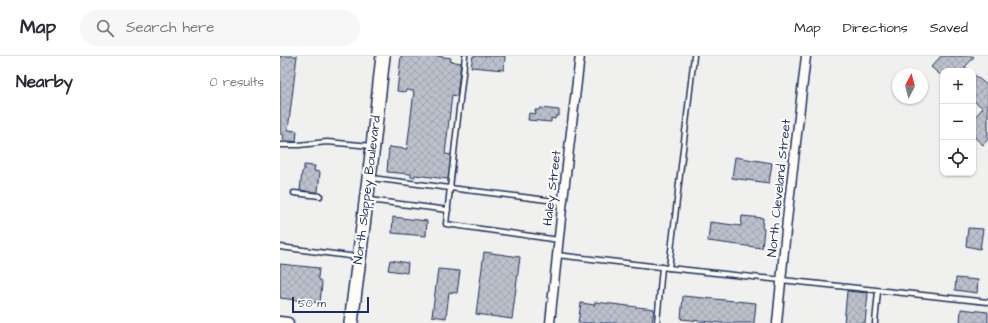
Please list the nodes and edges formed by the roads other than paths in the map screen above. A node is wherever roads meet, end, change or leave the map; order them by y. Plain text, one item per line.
1 (383, 56) edge
2 (465, 56) edge
3 (580, 56) edge
4 (694, 56) edge
5 (806, 56) edge
6 (280, 145) edge
7 (373, 146) junction
8 (368, 178) junction
9 (450, 188) junction
10 (294, 193) dead end
11 (320, 196) dead end
12 (366, 200) junction
13 (563, 202) junction
14 (448, 210) junction
15 (559, 240) junction
16 (280, 247) edge
17 (557, 255) junction
18 (359, 257) junction
19 (662, 267) junction
20 (669, 268) junction
21 (781, 280) junction
22 (878, 291) junction
23 (988, 302) edge
24 (280, 322) edge
25 (288, 323) edge
26 (351, 323) edge
27 (550, 323) edge
28 (657, 323) edge
29 (777, 323) edge
30 (874, 323) edge

1 - 7 main road, North Slappey Boulevard
2 - 9 lane
3 - 13 street, Haley Street
4 - 20 lane
5 - 21 street, North Cleveland Street
6 - 7 lane
7 - 8 main road, North Slappey Boulevard
8 - 9 lane
8 - 12 main road, North Slappey Boulevard
9 - 13 lane
9 - 14 lane
10 - 11 lane
12 - 14 lane
12 - 18 main road, North Slappey Boulevard
13 - 15 street, Haley Street
14 - 15 lane
15 - 17 street, Haley Street
16 - 18 lane
17 - 19 lane
17 - 27 street, Haley Street
18 - 26 main road, North Slappey Boulevard
19 - 20 lane
19 - 28 lane
20 - 21 lane
21 - 22 lane
21 - 29 street, North Cleveland Street
22 - 23 lane
22 - 30 lane
24 - 25 street

